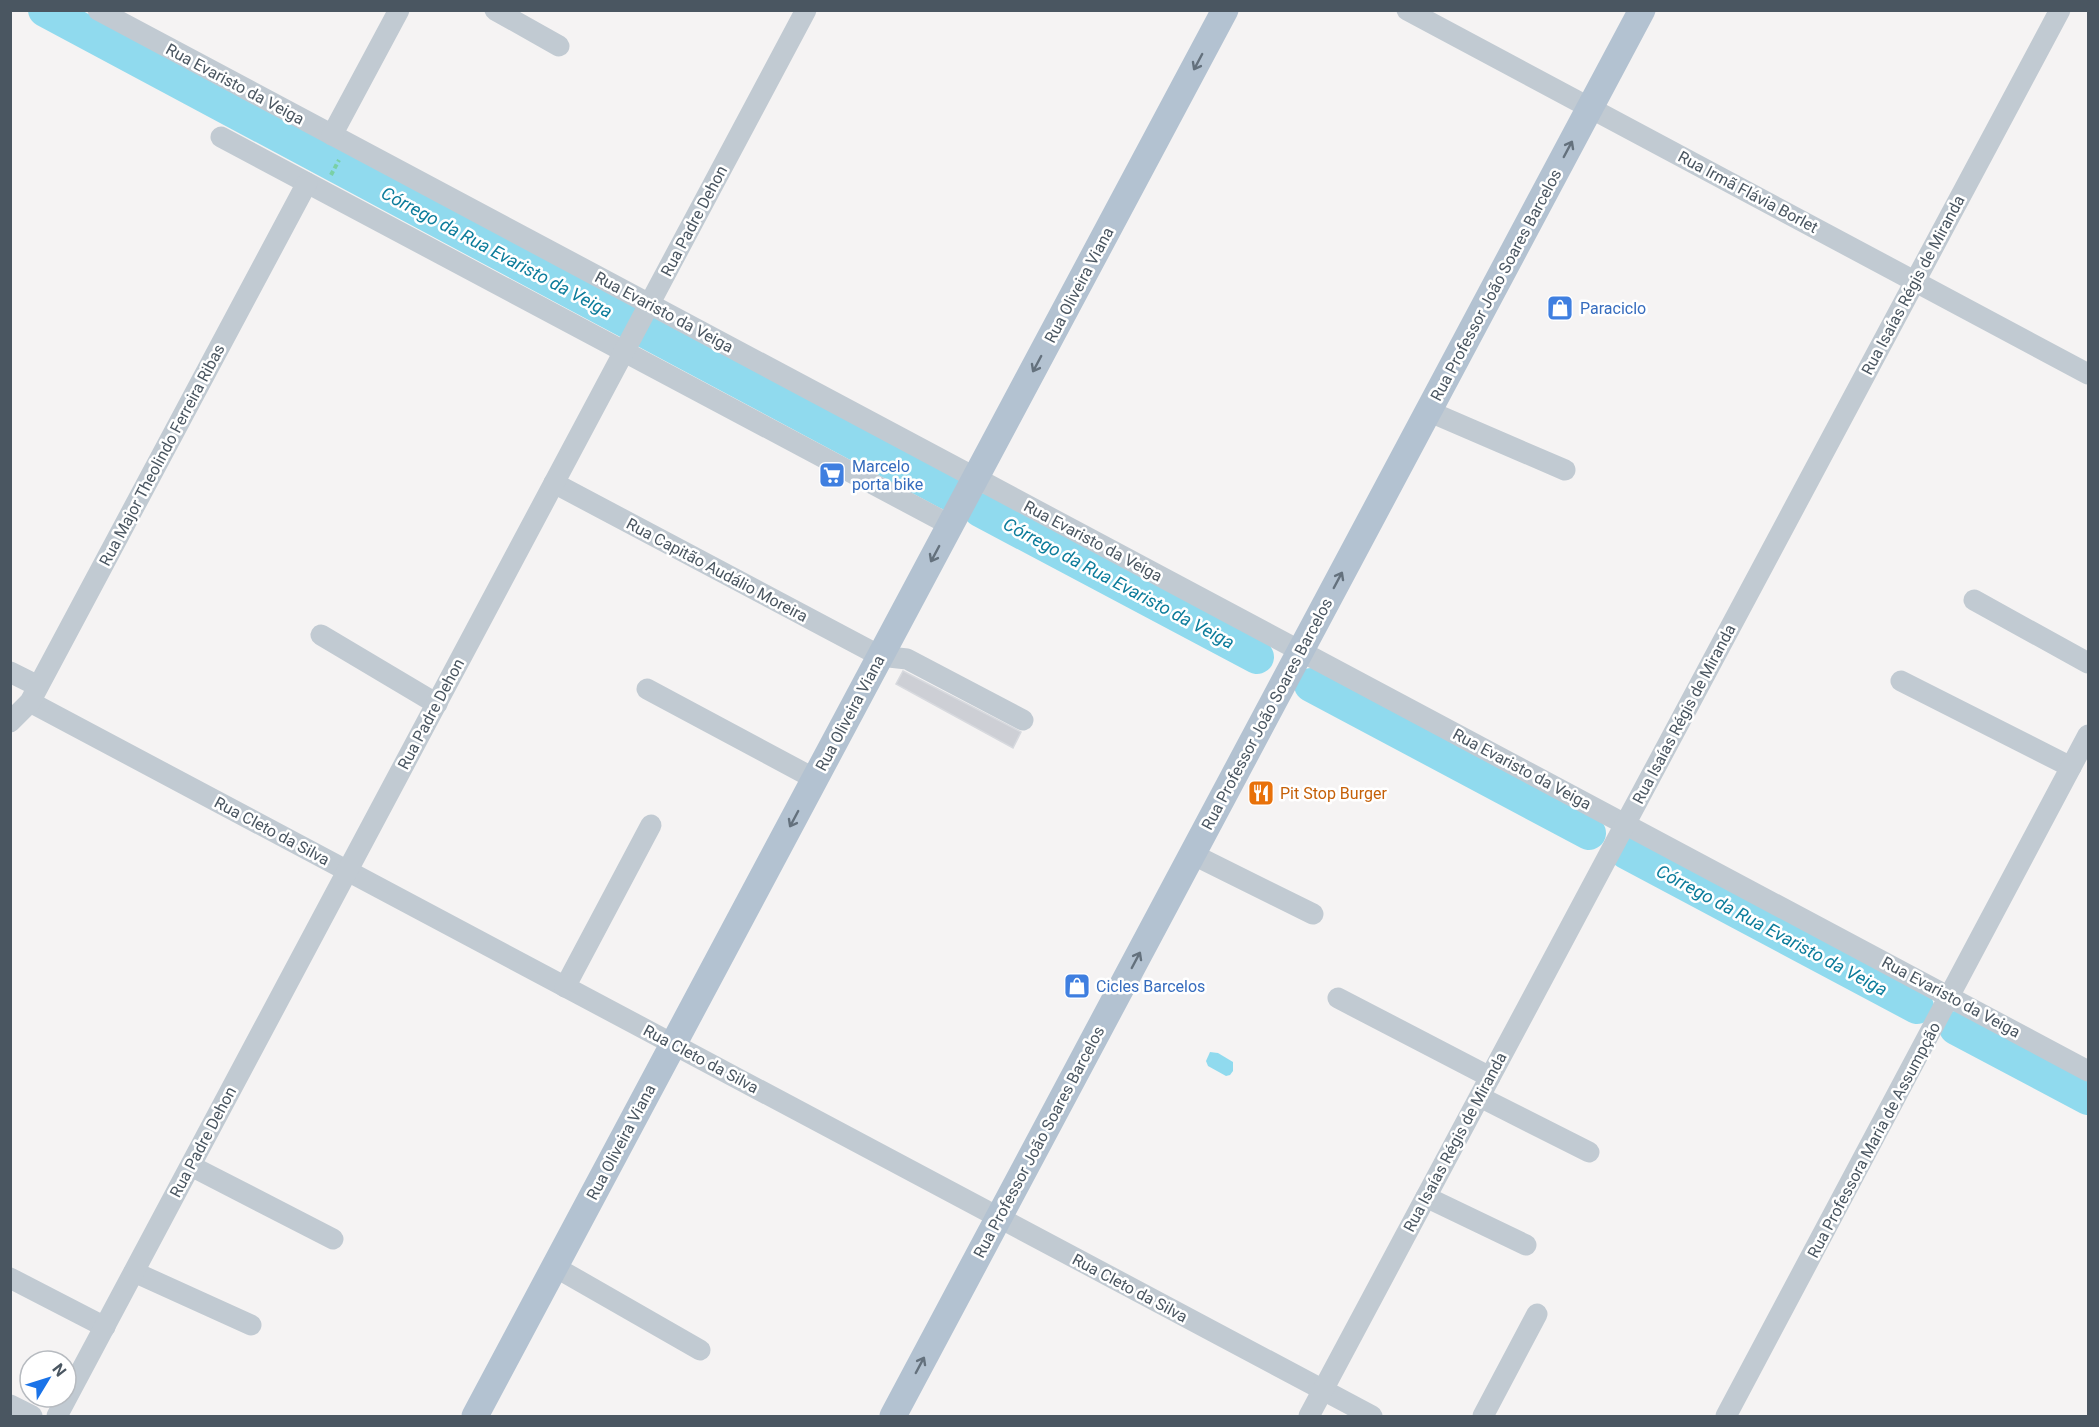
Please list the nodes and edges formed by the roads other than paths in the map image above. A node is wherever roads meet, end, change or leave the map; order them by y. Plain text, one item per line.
1 (98, 10) edge
2 (399, 10) edge
3 (495, 10) edge
4 (806, 10) edge
5 (1225, 10) edge
6 (1407, 10) edge
7 (1642, 10) edge
8 (2060, 10) edge
9 (559, 46) dead end
10 (1590, 108) junction
11 (221, 137) dead end
12 (340, 140) junction
13 (315, 187) junction
14 (1915, 281) junction
15 (650, 304) junction
16 (624, 351) junction
17 (2088, 374) edge
18 (1428, 411) junction
19 (1565, 470) dead end
20 (976, 478) junction
21 (554, 483) junction
22 (950, 525) junction
23 (1974, 600) dead end
24 (321, 635) dead end
25 (1300, 651) junction
26 (880, 656) junction
27 (2088, 663) edge
28 (10, 672) edge
29 (1901, 681) dead end
30 (647, 689) dead end
31 (34, 694) junction
32 (437, 704) junction
33 (1023, 720) dead end
34 (10, 722) edge
35 (2088, 735) edge
36 (2071, 767) junction
37 (815, 779) junction
38 (1626, 824) junction
39 (651, 825) dead end
40 (1192, 854) junction
41 (347, 871) junction
42 (1313, 915) dead end
43 (565, 987) junction
44 (1950, 997) junction
45 (1338, 998) dead end
46 (673, 1045) junction
47 (2088, 1071) edge
48 (1490, 1077) junction
49 (1480, 1097) junction
50 (1589, 1152) dead end
51 (190, 1166) junction
52 (1426, 1197) junction
53 (999, 1218) junction
54 (333, 1239) dead end
55 (1526, 1245) dead end
56 (555, 1268) junction
57 (134, 1272) junction
58 (10, 1278) edge
59 (1537, 1314) dead end
60 (250, 1325) dead end
61 (105, 1327) junction
62 (700, 1350) dead end
63 (1323, 1390) junction
64 (10, 1405) edge
65 (32, 1416) edge
66 (57, 1416) edge
67 (475, 1416) edge
68 (892, 1416) edge
69 (1309, 1416) edge
70 (1372, 1416) edge
71 (1483, 1416) edge
72 (1726, 1416) edge

1 - 12 street, Rua Evaristo da Veiga
2 - 12 street
3 - 9 street
4 - 15 street, Rua Padre Dehon
5 -> 20 main road, Rua Oliveira Viana
6 - 10 street, Rua Irmã Flávia Borlet
7 - 10 main road, Rua Professor João Soares Barcelos
8 - 14 street, Rua Isaías Régis de Miranda
10 - 14 street, Rua Irmã Flávia Borlet
18 -> 10 main road, Rua Professor João Soares Barcelos
11 - 13 street
12 - 15 street, Rua Evaristo da Veiga
13 - 16 street
13 - 31 street, Rua Major Theolindo Ferreira Ribas
14 - 17 street, Rua Irmã Flávia Borlet
14 - 38 street, Rua Isaías Régis de Miranda
15 - 16 street, Rua Padre Dehon
15 - 20 street, Rua Evaristo da Veiga
16 - 21 street, Rua Padre Dehon
16 - 22 street
18 - 19 street
25 -> 18 main road, Rua Professor João Soares Barcelos
20 - 22 main road, Rua Oliveira Viana
20 - 25 street, Rua Evaristo da Veiga
21 - 26 street, Rua Capitão Audálio Moreira
21 - 32 street, Rua Padre Dehon
22 -> 26 main road, Rua Oliveira Viana
23 - 27 street
24 - 32 street
25 - 38 street, Rua Evaristo da Veiga
25 - 40 main road, Rua Professor João Soares Barcelos
26 - 33 street, Rua Capitão Audálio Moreira
26 - 37 main road, Rua Oliveira Viana
28 - 31 street, Rua Cleto da Silva
29 - 36 street
30 - 37 street
31 - 34 street, Rua Major Theolindo Ferreira Ribas
31 - 41 street, Rua Cleto da Silva
32 - 41 street, Rua Padre Dehon
35 - 36 street, Rua Professora Maria de Assumpção
36 - 44 street, Rua Professora Maria de Assumpção
37 -> 46 main road, Rua Oliveira Viana
38 - 44 street, Rua Evaristo da Veiga
38 - 48 street, Rua Isaías Régis de Miranda
39 - 43 street
40 - 42 street
53 -> 40 main road, Rua Professor João Soares Barcelos
41 - 43 street, Rua Cleto da Silva
41 - 51 street, Rua Padre Dehon
43 - 46 street, Rua Cleto da Silva
44 - 47 street, Rua Evaristo da Veiga
44 - 72 street, Rua Professora Maria de Assumpção
45 - 48 street
46 - 53 street, Rua Cleto da Silva
46 - 56 main road, Rua Oliveira Viana
48 - 49 street, Rua Isaías Régis de Miranda
49 - 50 street
49 - 52 street, Rua Isaías Régis de Miranda
51 - 54 street
51 - 57 street, Rua Padre Dehon
52 - 55 street
52 - 63 street, Rua Isaías Régis de Miranda
53 - 63 street, Rua Cleto da Silva
68 -> 53 main road, Rua Professor João Soares Barcelos
56 - 62 street
56 - 67 main road, Rua Oliveira Viana
57 - 60 street
57 - 61 street, Rua Padre Dehon
58 - 61 street
59 - 71 street
61 - 66 street, Rua Padre Dehon
63 - 69 street, Rua Isaías Régis de Miranda
63 - 70 street, Rua Cleto da Silva
64 - 65 street

